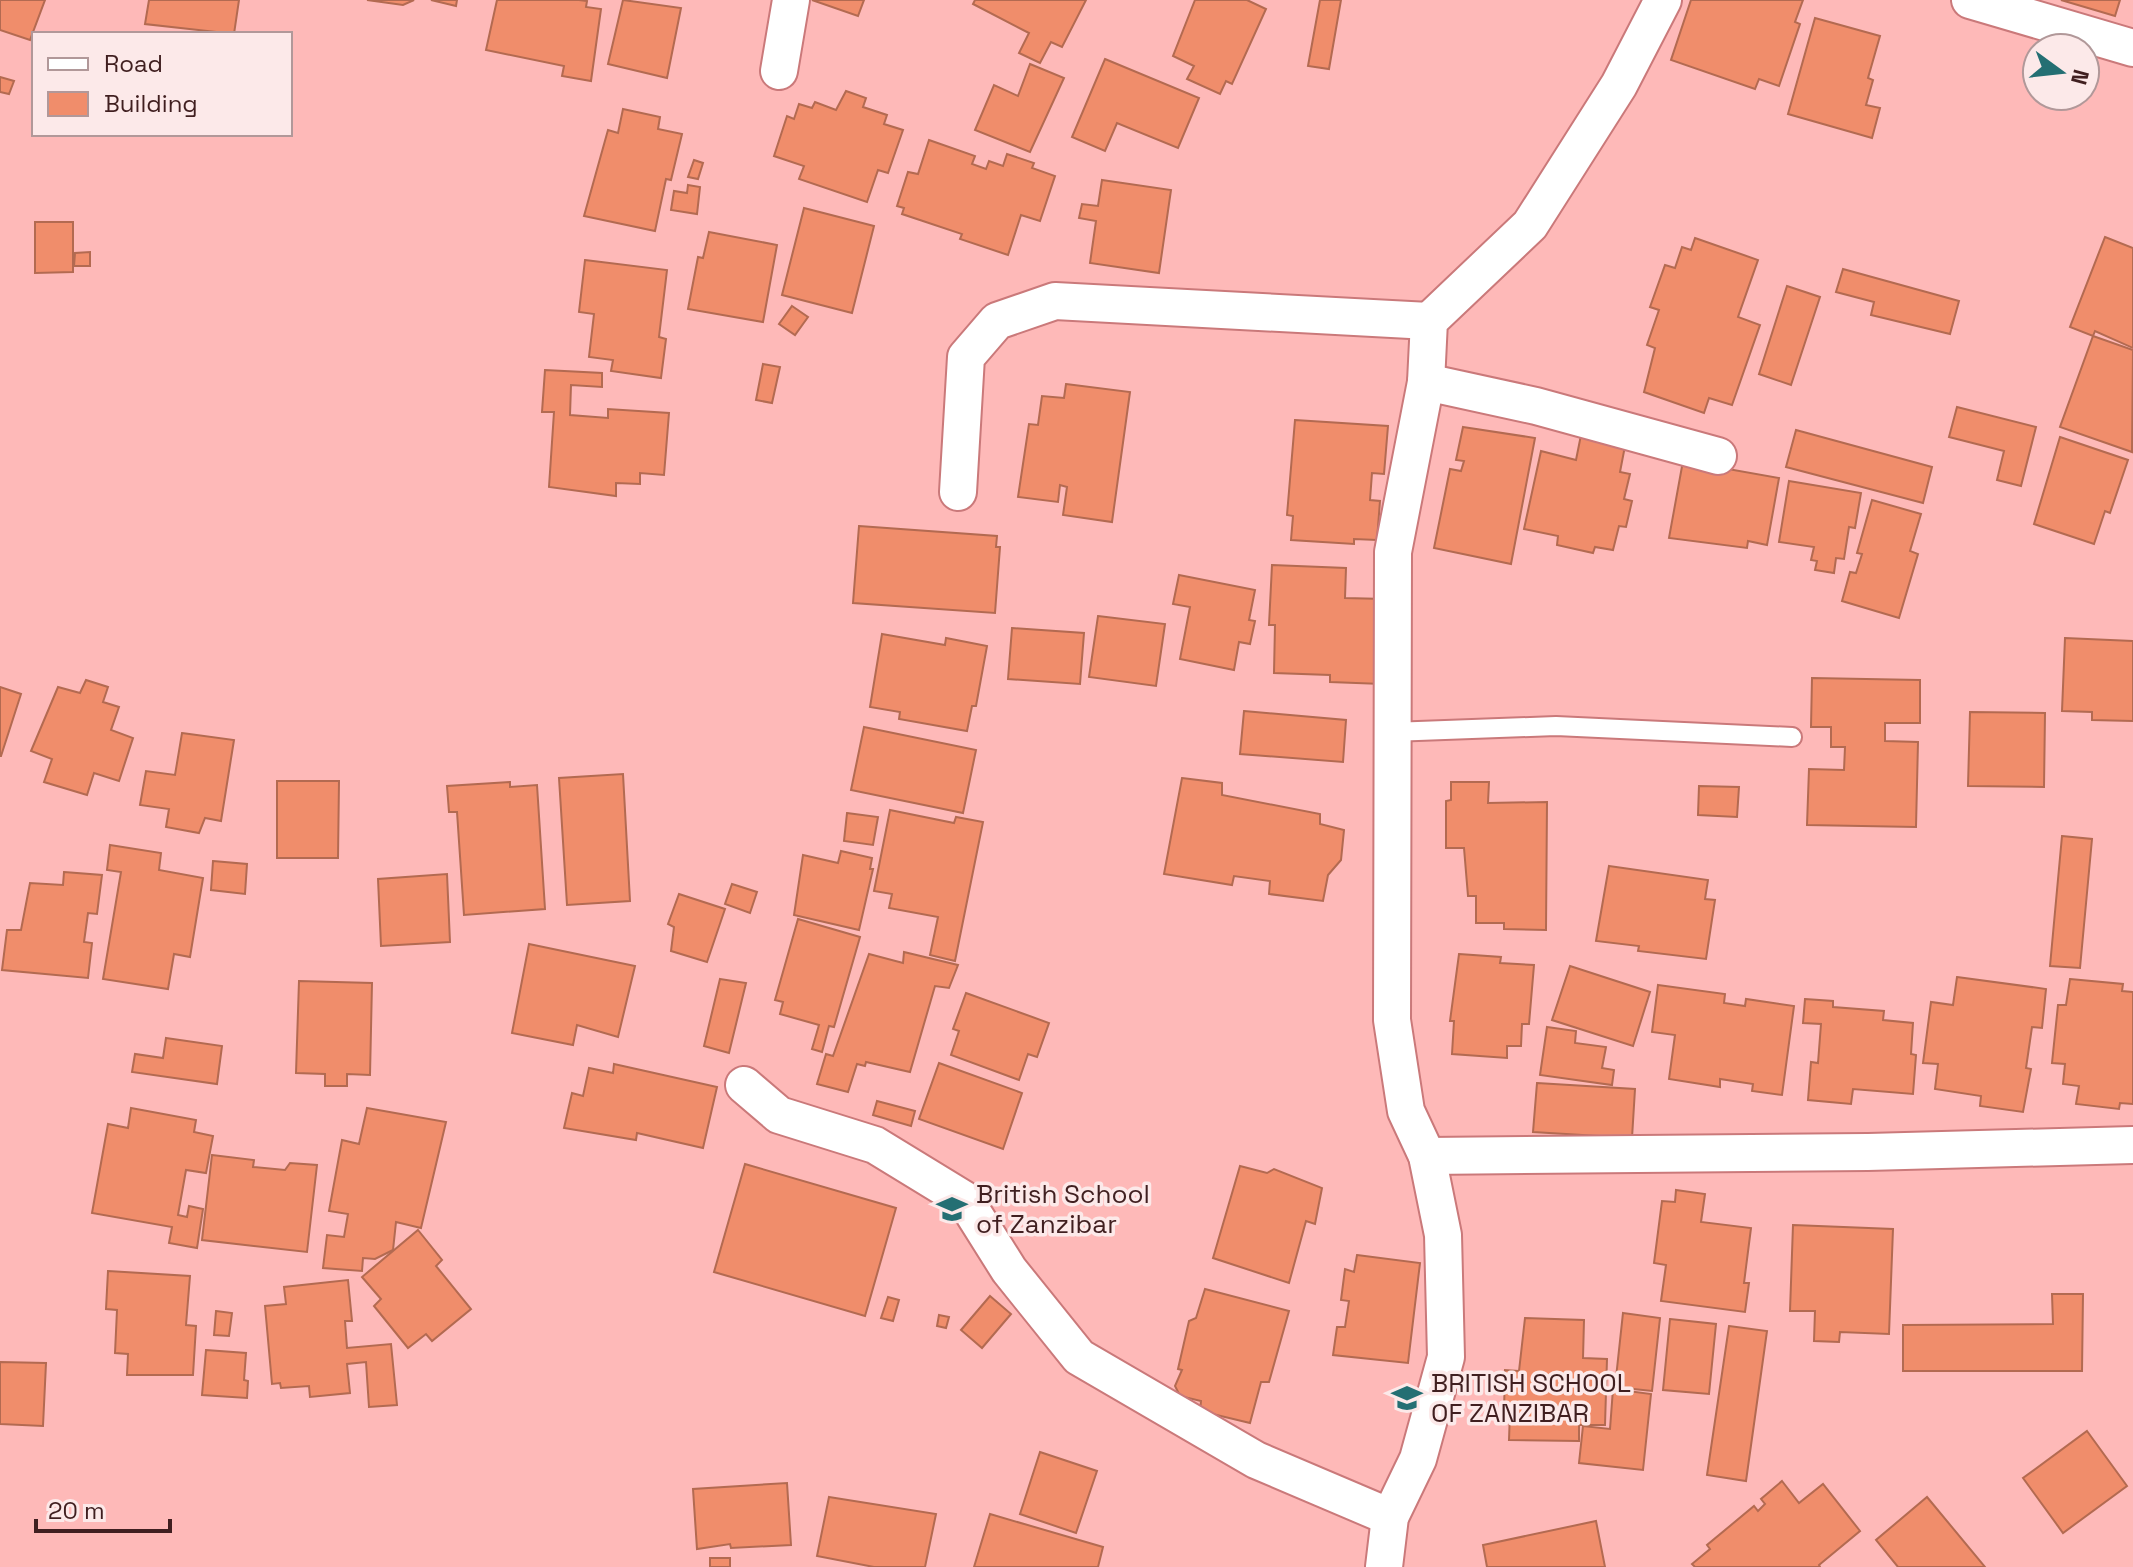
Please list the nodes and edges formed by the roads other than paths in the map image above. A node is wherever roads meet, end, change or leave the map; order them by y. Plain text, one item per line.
1 (791, 0) edge
2 (1663, 0) edge
3 (1970, 0) edge
4 (2133, 48) edge
5 (779, 71) dead end
6 (1429, 321) junction
7 (1426, 382) junction
8 (1718, 456) dead end
9 (958, 492) dead end
10 (1391, 732) junction
11 (1792, 737) dead end
12 (744, 1085) dead end
13 (2133, 1145) edge
14 (1427, 1156) junction
15 (1390, 1517) junction
16 (1384, 1567) edge

1 - 5 street
2 - 6 street
3 - 4 street
6 - 7 street
6 - 9 street
7 - 8 street
7 - 10 street
10 - 11 lane
10 - 14 street
12 - 15 street
13 - 14 street
14 - 15 street
15 - 16 street

